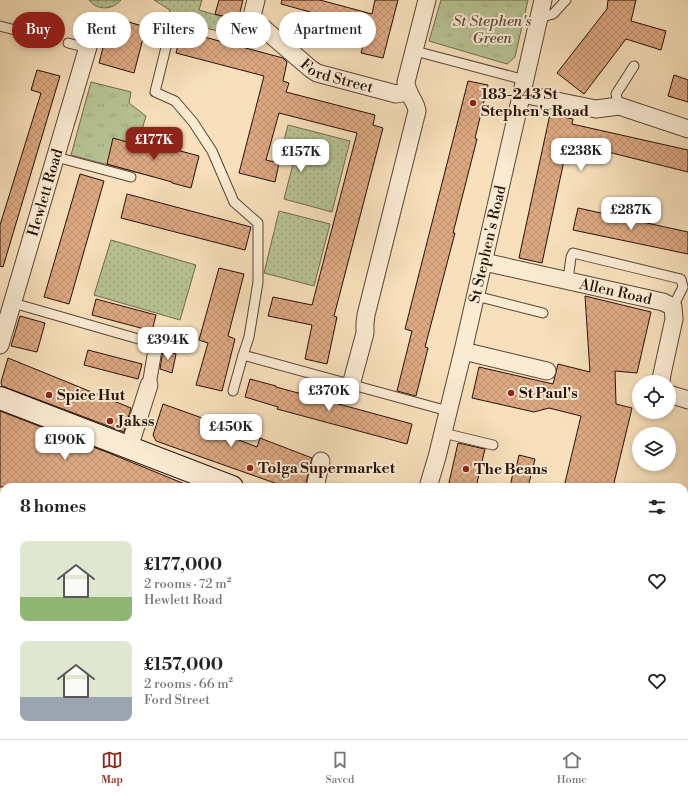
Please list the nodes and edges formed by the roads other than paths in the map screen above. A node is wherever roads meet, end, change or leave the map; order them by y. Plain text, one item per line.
1 (256, 0) edge
2 (427, 0) edge
3 (543, 0) edge
4 (566, 0) edge
5 (539, 18) junction
6 (0, 26) edge
7 (12, 29) edge
8 (68, 43) dead end
9 (73, 43) edge
10 (88, 48) edge
11 (166, 48) edge
12 (414, 51) junction
13 (634, 66) dead end
14 (523, 87) junction
15 (408, 92) junction
16 (620, 106) junction
17 (688, 129) edge
18 (56, 157) junction
19 (131, 177) dead end
20 (484, 262) junction
21 (568, 280) junction
22 (476, 296) junction
23 (13, 303) junction
24 (673, 307) junction
25 (543, 313) dead end
26 (178, 342) dead end
27 (156, 344) junction
28 (0, 345) edge
29 (463, 351) junction
30 (243, 356) junction
31 (547, 371) dead end
32 (662, 375) edge
33 (149, 385) joint
34 (352, 385) junction
35 (233, 391) dead end
36 (676, 396) edge
37 (0, 398) edge
38 (688, 400) edge
39 (448, 411) junction
40 (443, 433) junction
41 (493, 445) dead end
42 (129, 448) junction
43 (321, 461) dead end
44 (216, 483) edge
45 (316, 483) edge
46 (429, 483) edge

1 - 15 street, Ford Street
2 - 12 street
3 - 5 street, St Stephen's Road
4 - 5 lane
5 - 14 street, St Stephen's Road
6 - 7 lane
8 - 9 lane
10 - 18 street, Hewlett Road
11 - 30 lane
12 - 14 lane
12 - 15 street
13 - 16 lane
14 - 16 street
14 - 20 street, St Stephen's Road
15 - 34 street
16 - 17 street
18 - 19 lane
18 - 23 street, Hewlett Road
20 - 21 street, Allen Road
20 - 22 street, St Stephen's Road
21 - 24 street, Allen Road
21 - 24 lane
22 - 25 lane
22 - 29 street, St Stephen's Road
23 - 27 lane
23 - 28 street, Hewlett Road
24 - 32 street, Allen Road
26 - 27 lane
27 - 33 street
29 - 31 street
29 - 39 street, St Stephen's Road
30 - 34 lane
30 - 35 lane
33 - 42 street
34 - 39 lane
36 - 38 street
37 - 42 main road
39 - 40 street, St Stephen's Road
40 - 41 lane
40 - 46 street, St Stephen's Road
42 - 44 main road
43 - 45 street

